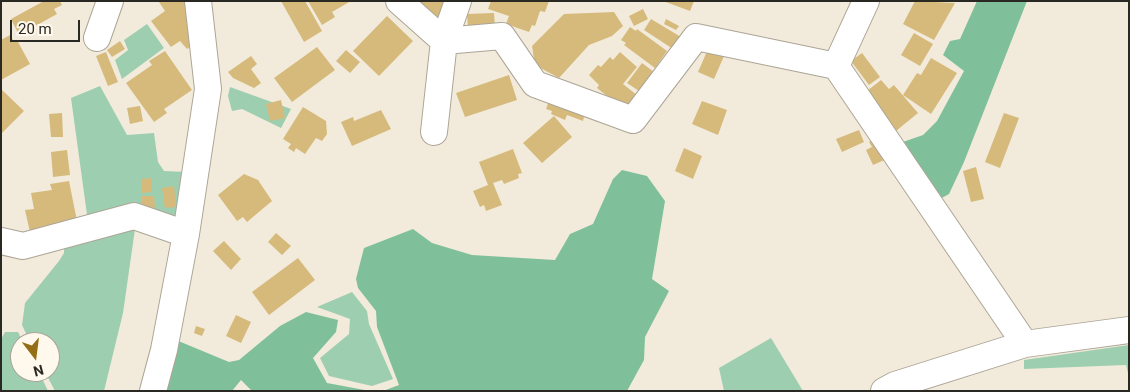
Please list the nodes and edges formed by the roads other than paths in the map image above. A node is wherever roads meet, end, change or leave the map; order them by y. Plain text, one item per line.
1 (110, 1) edge
2 (198, 1) edge
3 (399, 1) edge
4 (458, 1) edge
5 (866, 1) edge
6 (97, 38) dead end
7 (444, 41) junction
8 (836, 66) junction
9 (434, 132) dead end
10 (186, 234) junction
11 (1, 241) edge
12 (1129, 330) edge
13 (1025, 344) junction
14 (153, 391) edge
15 (884, 391) edge

1 - 6 street
2 - 10 street
3 - 7 street
4 - 7 street
5 - 8 street
7 - 8 street
7 - 9 street
8 - 13 street
10 - 11 street
10 - 14 street
12 - 13 street
13 - 15 street

